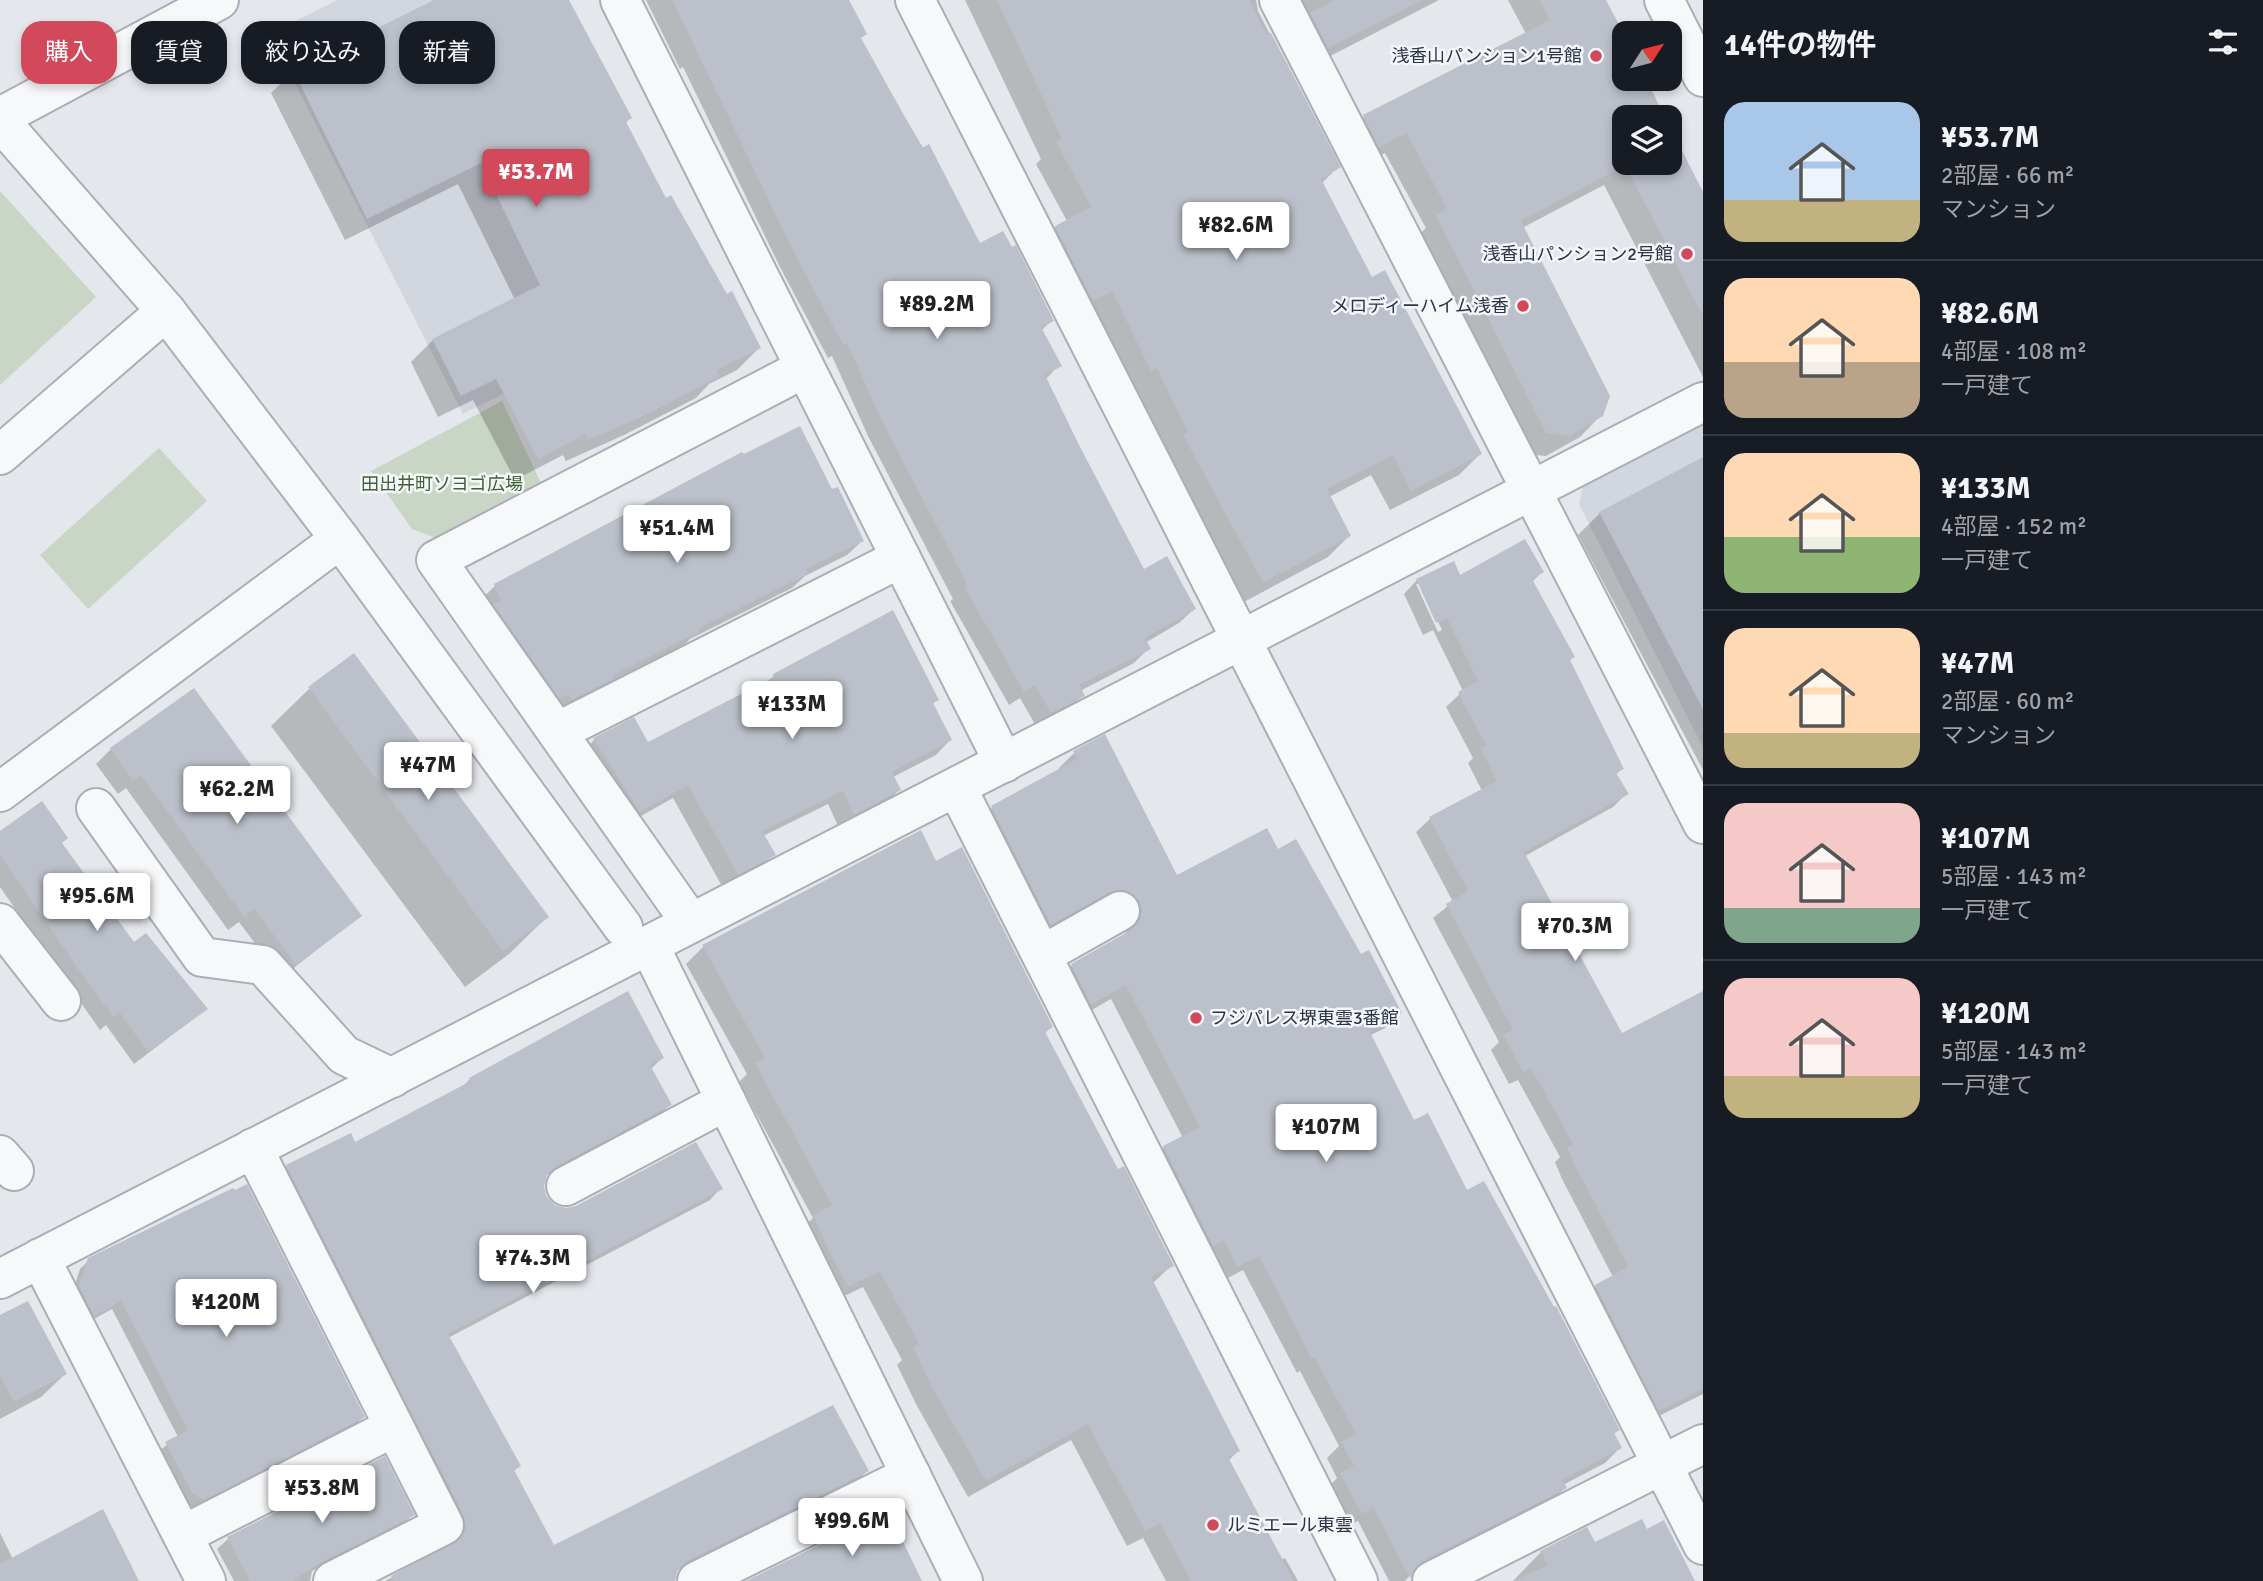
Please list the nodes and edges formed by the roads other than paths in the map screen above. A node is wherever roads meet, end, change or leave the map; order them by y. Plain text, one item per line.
1 (219, 0) edge
2 (620, 0) edge
3 (915, 0) edge
4 (1279, 0) edge
5 (1664, 0) edge
6 (1703, 77) edge
7 (0, 119) edge
8 (166, 311) junction
9 (805, 369) junction
10 (1703, 402) edge
11 (0, 455) edge
12 (1532, 492) junction
13 (340, 539) junction
14 (901, 558) junction
15 (1242, 641) junction
16 (557, 732) junction
17 (1004, 763) junction
18 (957, 788) junction
19 (0, 792) edge
20 (96, 808) dead end
21 (1703, 824) edge
22 (1120, 911) dead end
23 (0, 923) edge
24 (691, 923) junction
25 (636, 936) junction
26 (1042, 955) junction
27 (61, 1001) dead end
28 (391, 1077) junction
29 (726, 1101) junction
30 (253, 1148) junction
31 (566, 1186) dead end
32 (40, 1258) junction
33 (0, 1279) edge
34 (394, 1427) junction
35 (1703, 1444) edge
36 (1661, 1465) junction
37 (911, 1475) junction
38 (183, 1535) junction
39 (1703, 1545) edge
40 (206, 1581) edge
41 (333, 1581) edge
42 (697, 1581) edge
43 (963, 1581) edge
44 (1359, 1581) edge
45 (1432, 1581) edge

1 - 7 street
2 - 9 street
3 - 15 street
4 - 12 street
5 - 6 street
7 - 8 street
8 - 11 street
8 - 13 street
9 - 14 street
9 - 16 street
10 - 12 street
12 - 15 street
12 - 21 street
13 - 19 street
13 - 25 street
14 - 16 street
14 - 17 street
15 - 17 street
15 - 36 street
16 - 24 street
17 - 18 street
18 - 24 street
18 - 26 street
20 - 28 street
22 - 26 street
23 - 27 street
24 - 25 street
25 - 28 street
25 - 29 street
26 - 44 street
28 - 30 street
29 - 31 street
29 - 37 street
30 - 32 street
30 - 34 street
32 - 33 street
32 - 38 street
34 - 38 street
34 - 41 street
35 - 36 street
36 - 39 street
36 - 45 street
37 - 42 street
37 - 43 street
38 - 40 street

